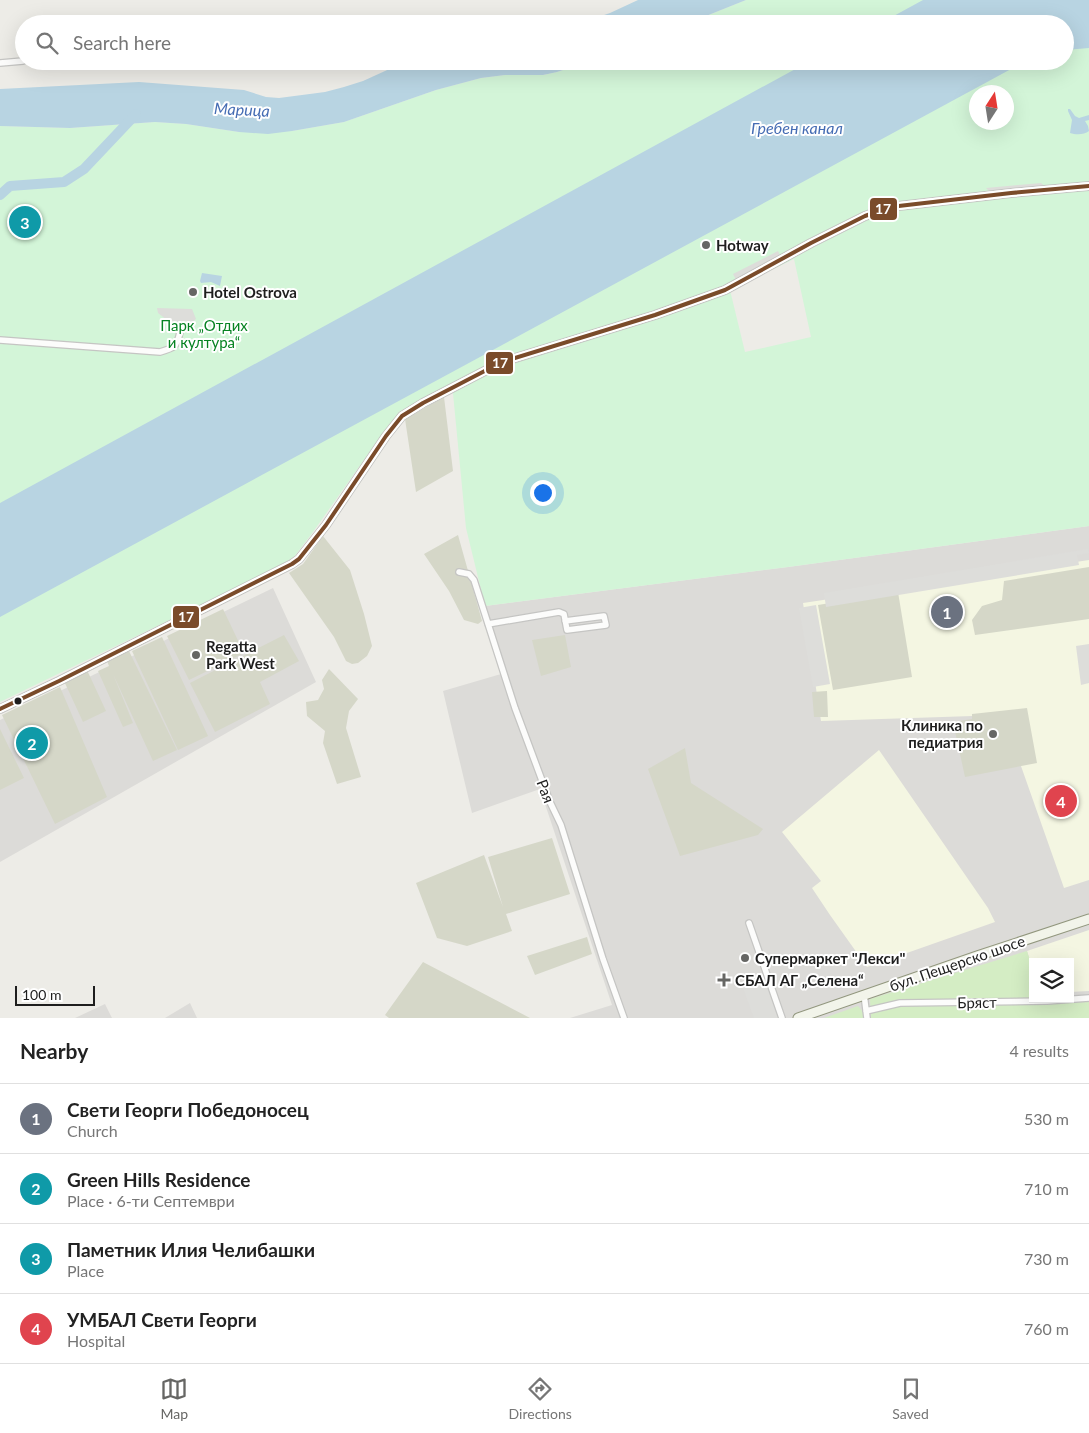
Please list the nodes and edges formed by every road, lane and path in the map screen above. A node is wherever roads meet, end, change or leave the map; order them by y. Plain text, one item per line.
1 (15, 62) edge
2 (0, 63) edge
3 (1089, 186) edge
4 (180, 332) dead end
5 (0, 340) edge
6 (459, 572) dead end
7 (565, 621) junction
8 (488, 624) junction
9 (0, 709) edge
10 (1089, 919) edge
11 (749, 924) dead end
12 (864, 994) junction
13 (1089, 998) edge
14 (867, 1015) edge
15 (624, 1018) edge
16 (782, 1018) edge
17 (798, 1018) edge

1 - 2 street
3 - 9 street
4 - 5 street
6 - 8 street, Рая
7 - 7 street
7 - 8 street
8 - 15 street, Рая
10 - 12 main road, бул. Пещерско шосе
11 - 16 street
12 - 14 street
12 - 17 main road, бул. Пещерско шосе
13 - 14 street, Бряст

